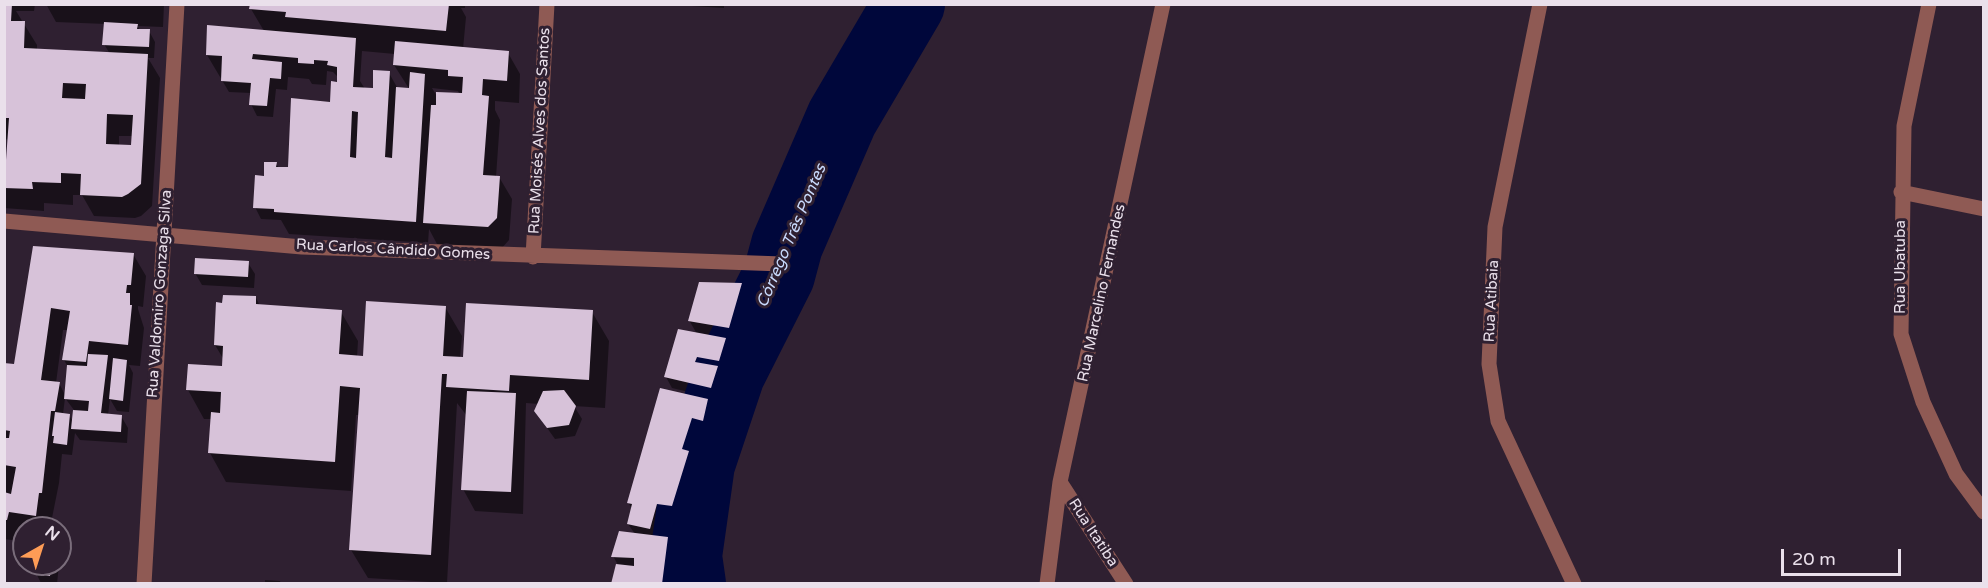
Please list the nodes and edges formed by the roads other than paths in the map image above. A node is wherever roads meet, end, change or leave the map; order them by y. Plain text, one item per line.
1 (177, 4) edge
2 (547, 4) edge
3 (1164, 4) edge
4 (1540, 4) edge
5 (1929, 4) edge
6 (1901, 192) junction
7 (1983, 209) edge
8 (4, 221) edge
9 (163, 235) junction
10 (533, 256) junction
11 (782, 264) dead end
12 (1060, 482) junction
13 (1983, 512) edge
14 (144, 584) edge
15 (1047, 584) edge
16 (1126, 584) edge
17 (1574, 584) edge

1 - 9 street, Rua Valdomiro Gonzaga Silva
2 - 10 street, Rua Moisés Alves dos Santos
3 - 12 street, Rua Marcelino Fernandes
4 - 17 street, Rua Atibaia
5 - 6 street, Rua Ubatuba
6 - 7 street
6 - 13 street, Rua Ubatuba
8 - 9 street, Rua Carlos Cândido Gomes
9 - 10 street, Rua Carlos Cândido Gomes
9 - 14 street, Rua Valdomiro Gonzaga Silva
10 - 11 street, Rua Carlos Cândido Gomes
12 - 15 street, Rua Marcelino Fernandes
12 - 16 street, Rua Itatiba

